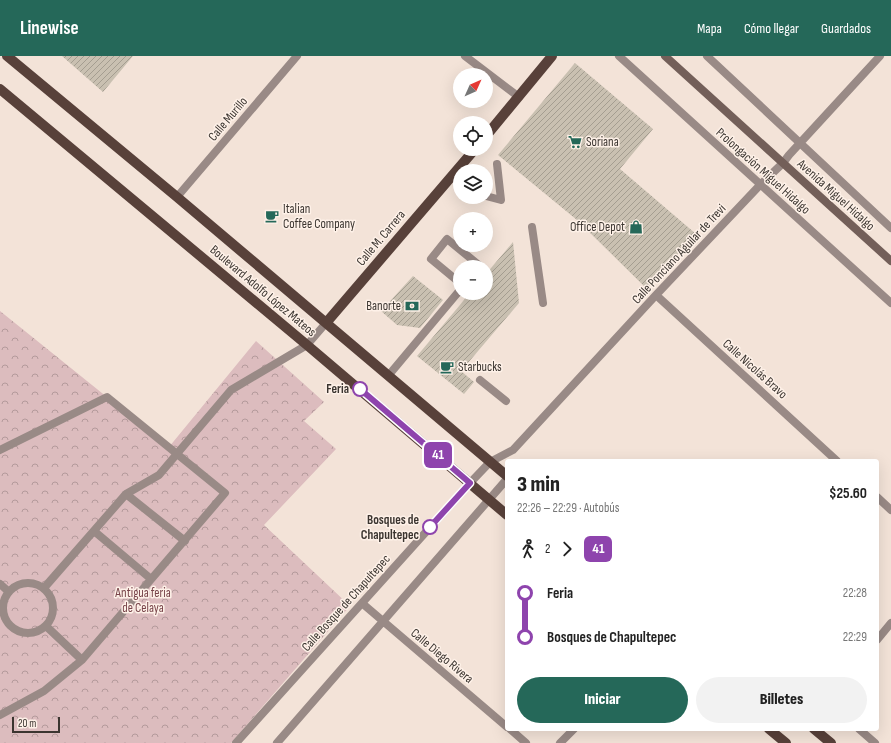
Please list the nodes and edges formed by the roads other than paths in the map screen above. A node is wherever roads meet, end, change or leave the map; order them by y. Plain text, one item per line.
1 (297, 56) edge
2 (465, 56) edge
3 (552, 56) edge
4 (619, 56) edge
5 (665, 56) edge
6 (707, 56) edge
7 (880, 56) edge
8 (12, 58) edge
9 (0, 89) edge
10 (519, 97) junction
11 (493, 128) edge
12 (800, 143) junction
13 (468, 156) edge
14 (783, 163) junction
15 (497, 164) dead end
16 (760, 185) junction
17 (177, 197) junction
18 (493, 198) edge
19 (532, 227) dead end
20 (891, 228) edge
21 (473, 260) edge
22 (891, 261) edge
23 (453, 277) edge
24 (656, 295) junction
25 (453, 298) edge
26 (543, 303) dead end
27 (891, 303) edge
28 (326, 323) junction
29 (307, 345) junction
30 (388, 376) junction
31 (480, 380) dead end
32 (506, 401) dead end
33 (0, 450) edge
34 (177, 454) junction
35 (835, 459) edge
36 (490, 462) junction
37 (505, 476) edge
38 (505, 480) edge
39 (470, 483) junction
40 (126, 494) junction
41 (879, 499) edge
42 (489, 500) junction
43 (891, 510) edge
44 (505, 512) edge
45 (94, 531) junction
46 (184, 541) junction
47 (151, 579) junction
48 (0, 584) edge
49 (44, 588) junction
50 (9, 592) junction
51 (363, 604) junction
52 (382, 621) junction
53 (891, 623) edge
54 (46, 626) junction
55 (879, 638) edge
56 (82, 660) junction
57 (0, 715) edge
58 (505, 725) edge
59 (512, 731) edge
60 (572, 731) edge
61 (771, 731) edge
62 (816, 731) edge
63 (861, 731) edge
64 (236, 743) edge
65 (277, 743) edge
66 (526, 743) edge
67 (560, 743) edge
68 (786, 743) edge
69 (831, 743) edge
70 (875, 743) edge

1 - 17 street, Calle Murillo
2 - 10 street
3 - 10 main road
4 - 16 street, Prolongación Miguel Hidalgo
5 - 14 main road, Prolongación Miguel Hidalgo
6 - 12 street
7 - 12 street, Calle Ponciano Aguilar de Trevi
8 - 17 main road, Boulevard Adolfo López Mateos
9 - 29 main road, Boulevard Adolfo López Mateos
10 - 11 main road
12 - 14 street, Calle Ponciano Aguilar de Trevi
12 - 20 street
13 - 28 main road, Calle M. Carrera
14 - 16 street, Calle Ponciano Aguilar de Trevi
14 - 22 main road, Avenida Miguel Hidalgo
15 - 18 street
16 - 24 street, Calle Ponciano Aguilar de Trevi
16 - 27 street, Prolongación Miguel Hidalgo
17 - 28 main road, Boulevard Adolfo López Mateos
19 - 26 street
21 - 23 street
24 - 35 street, Calle Nicolás Bravo
24 - 36 street, Calle Ponciano Aguilar de Trevi
25 - 30 street
28 - 29 street, Calle M. Carrera
28 - 30 main road, Boulevard Adolfo López Mateos
29 - 34 street, Calle M. Carrera
29 - 39 main road, Boulevard Adolfo López Mateos
30 - 36 main road, Boulevard Adolfo López Mateos
31 - 32 street
33 - 34 street
34 - 40 street, Calle M. Carrera
34 - 46 street
36 - 37 main road, Boulevard Adolfo López Mateos
36 - 39 street, Calle Bosque de Chapultepec
38 - 42 street
39 - 42 main road, Boulevard Adolfo López Mateos
39 - 51 street, Calle Bosque de Chapultepec
40 - 45 street, Calle M. Carrera
40 - 46 street
41 - 43 street
42 - 44 main road, Boulevard Adolfo López Mateos
42 - 52 street
45 - 47 street
45 - 49 street, Calle M. Carrera
46 - 47 street
47 - 56 street
48 - 50 street
49 - 50 street
49 - 54 street
50 - 54 street
51 - 52 street, Calle Diego Rivera
51 - 64 street, Calle Bosque de Chapultepec
52 - 58 street, Calle Diego Rivera
52 - 65 street
53 - 55 street
54 - 56 street
56 - 57 street
59 - 66 street
60 - 67 street
61 - 68 main road
62 - 69 main road
63 - 70 street

